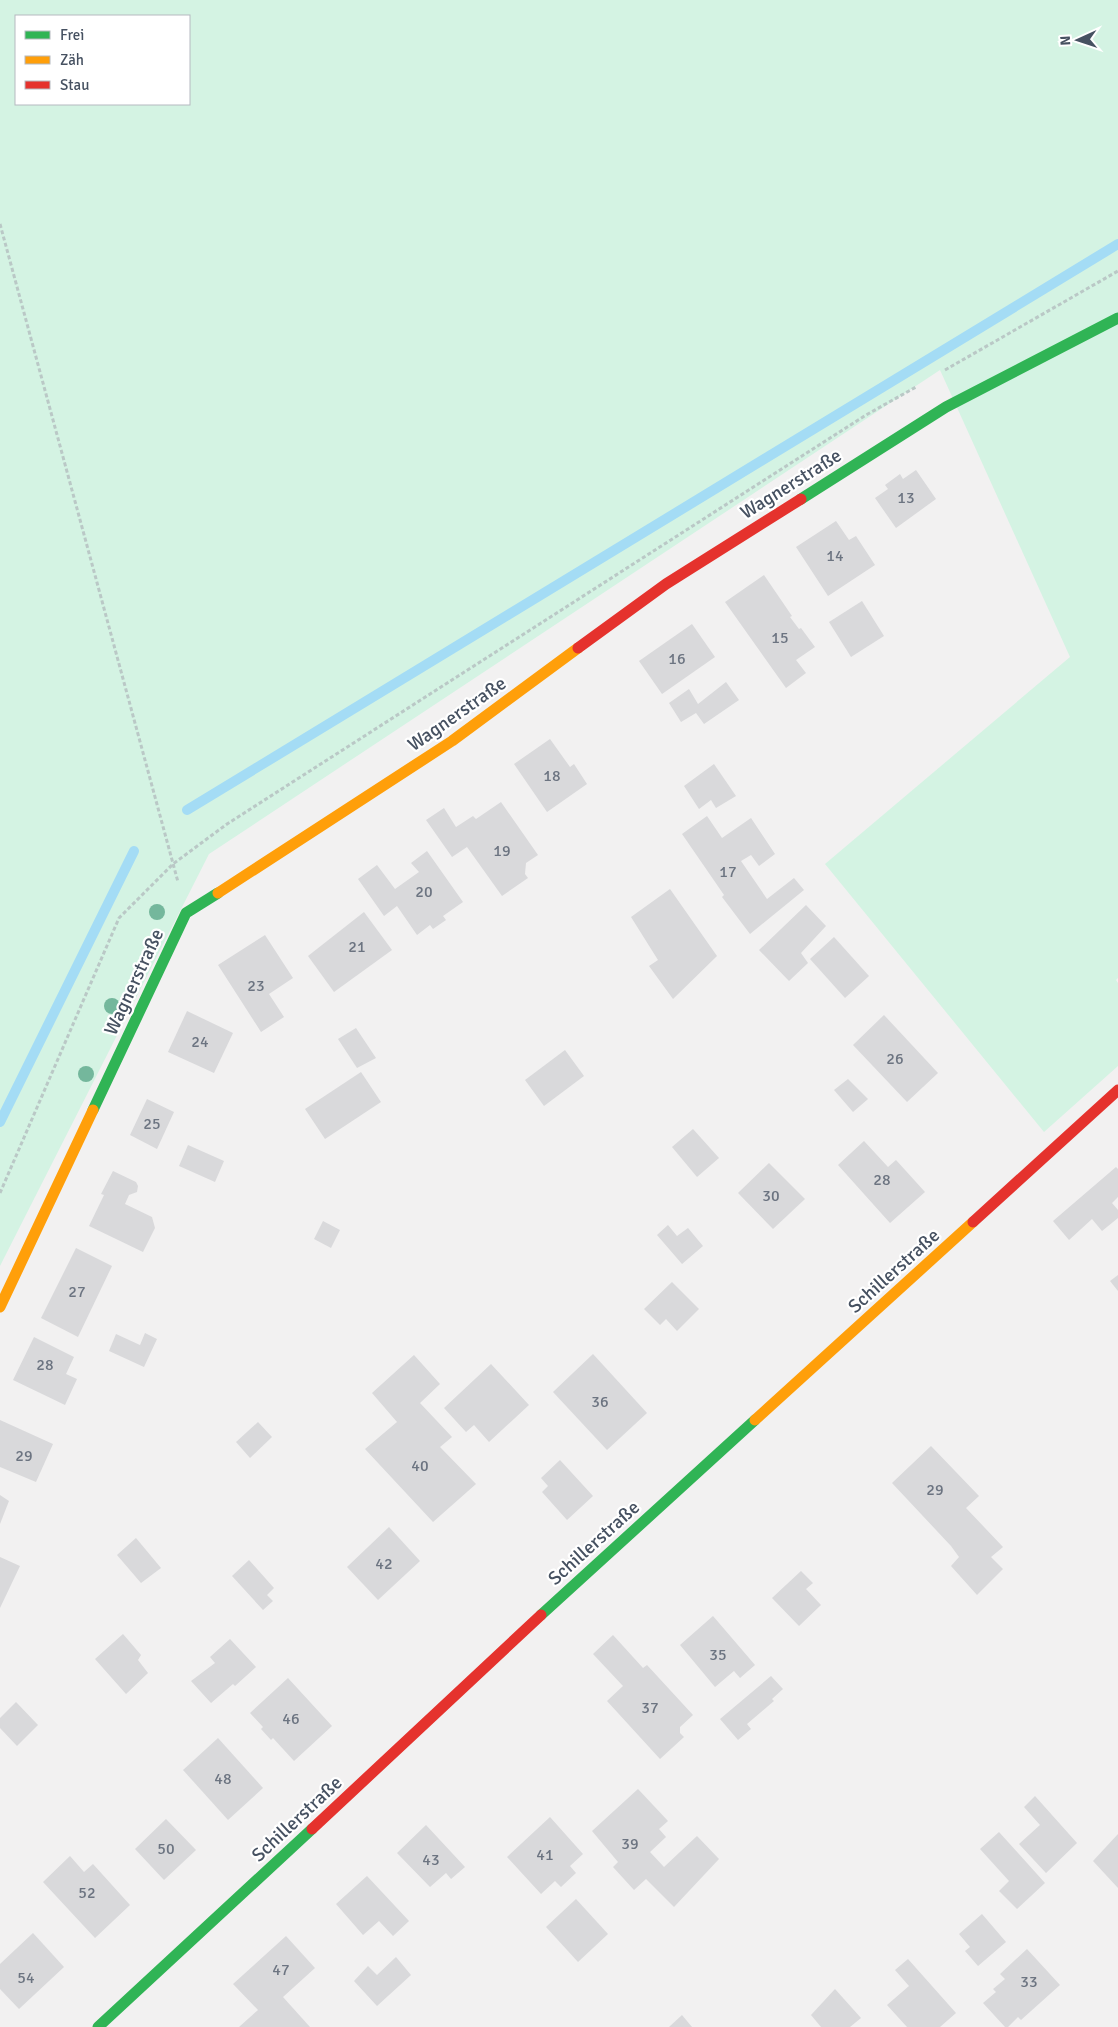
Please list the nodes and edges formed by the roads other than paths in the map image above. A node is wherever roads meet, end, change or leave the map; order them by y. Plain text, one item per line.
1 (1118, 318) edge
2 (1118, 1090) edge
3 (0, 1307) edge
4 (98, 2027) edge

1 - 3 street, Wagnerstraße
2 - 4 street, Schillerstraße

